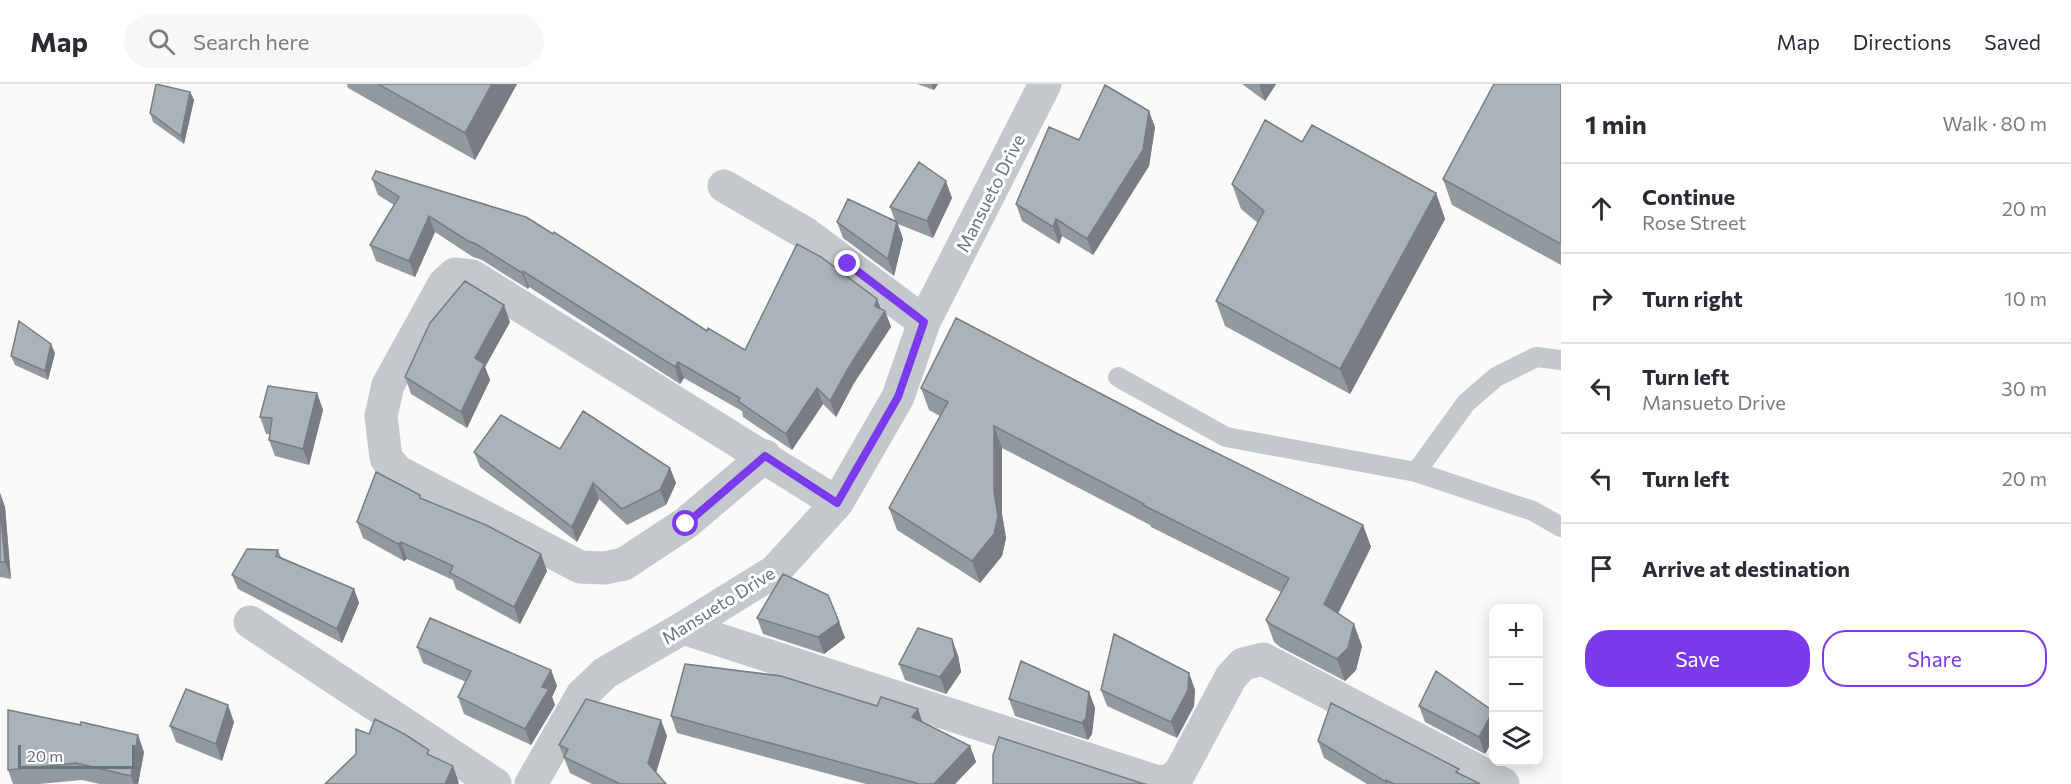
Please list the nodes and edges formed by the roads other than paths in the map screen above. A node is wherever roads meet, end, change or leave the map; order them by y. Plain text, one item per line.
1 (1045, 84) edge
2 (724, 186) dead end
3 (924, 322) junction
4 (1561, 360) edge
5 (1118, 377) dead end
6 (765, 456) junction
7 (1416, 471) junction
8 (837, 503) junction
9 (1561, 527) edge
10 (250, 622) dead end
11 (683, 628) junction
12 (495, 784) edge
13 (531, 784) edge
14 (1503, 784) edge

1 - 3 street, Mansueto Drive
2 - 3 street
3 - 8 street, Mansueto Drive
4 - 7 lane
5 - 7 lane
6 - 6 street
6 - 8 street
7 - 9 lane
8 - 11 street, Mansueto Drive
10 - 12 street
11 - 13 street, Mansueto Drive
11 - 14 street

